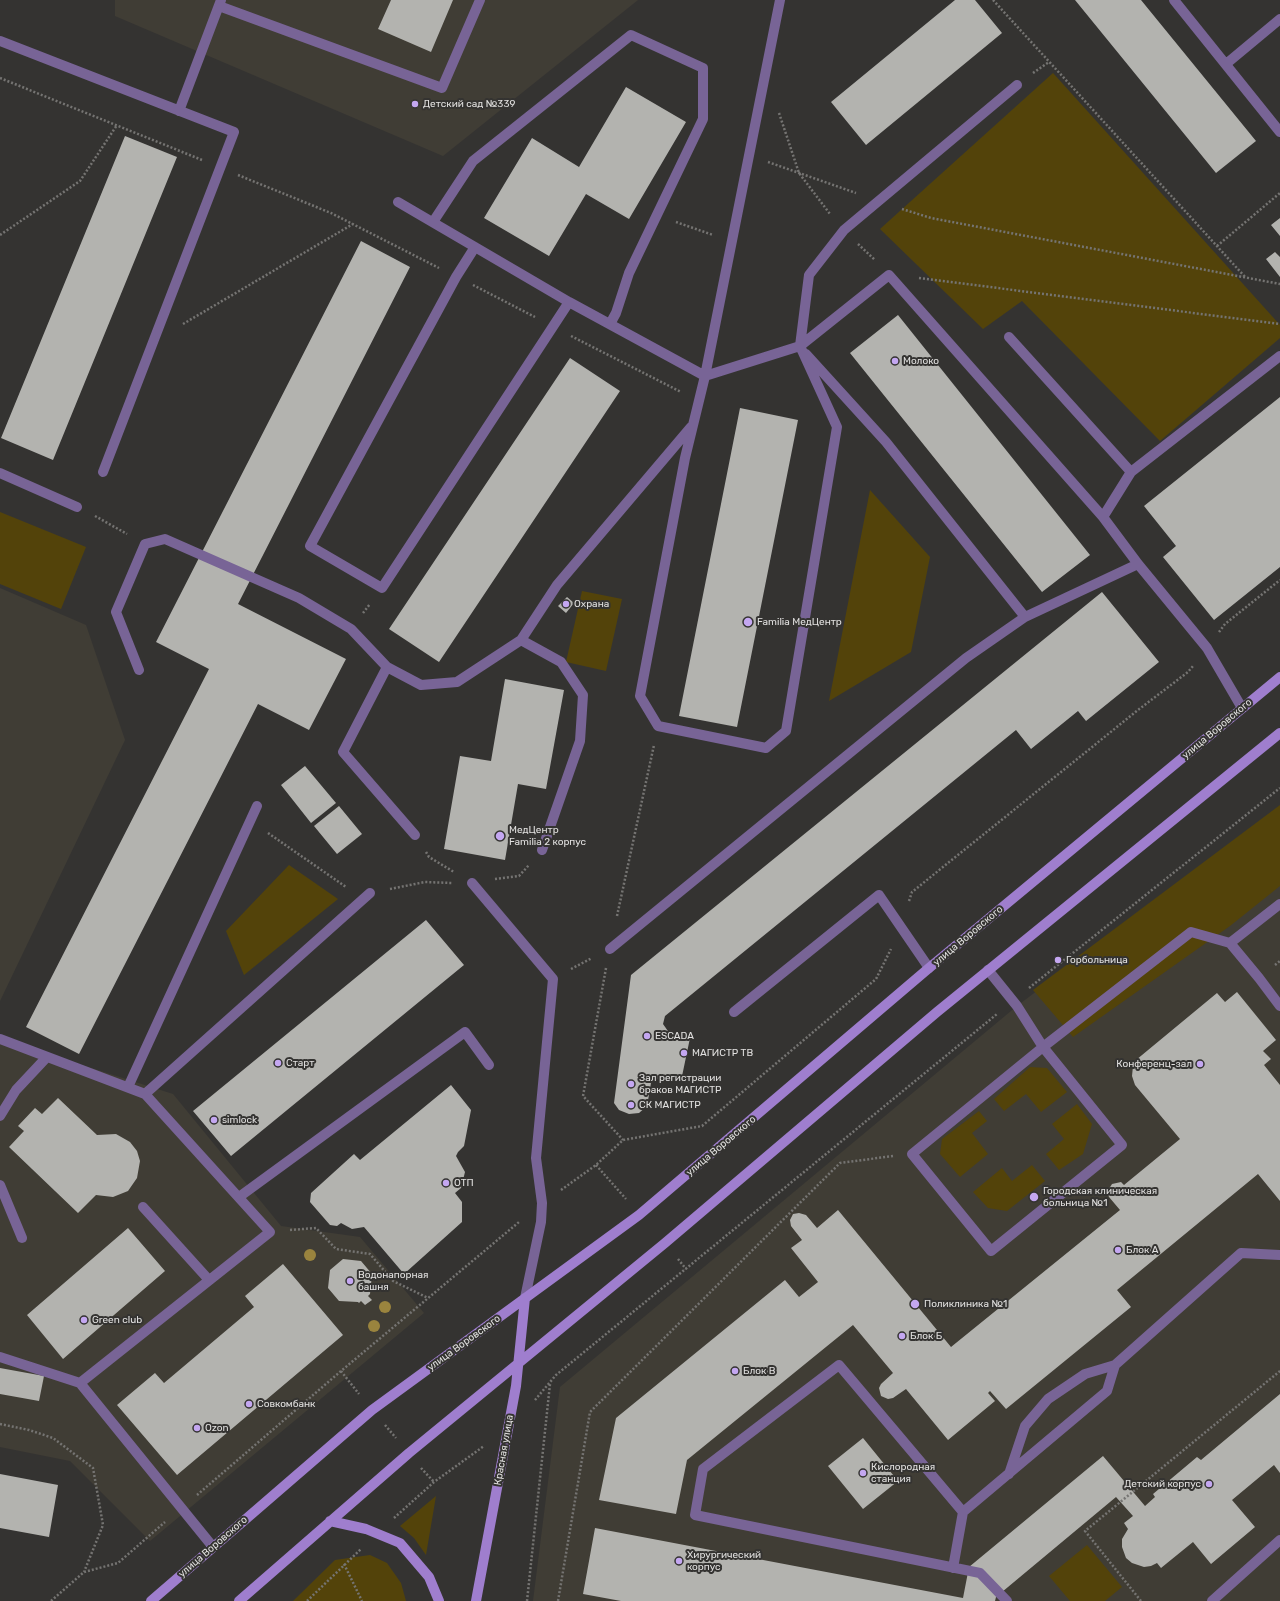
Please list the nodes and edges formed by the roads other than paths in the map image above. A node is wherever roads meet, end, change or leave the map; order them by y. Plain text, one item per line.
1 (480, 0) edge
2 (780, 0) edge
3 (1174, 0) edge
4 (220, 3) edge
5 (1280, 19) edge
6 (0, 41) edge
7 (1226, 64) junction
8 (1017, 85) dead end
9 (179, 111) junction
10 (1280, 132) edge
11 (398, 202) dead end
12 (433, 222) junction
13 (475, 247) junction
14 (569, 302) junction
15 (610, 324) junction
16 (1009, 337) dead end
17 (800, 346) junction
18 (1280, 356) edge
19 (704, 376) junction
20 (692, 425) junction
21 (103, 472) dead end
22 (1131, 472) junction
23 (0, 473) edge
24 (77, 507) road end
25 (1103, 517) junction
26 (1138, 564) junction
27 (1025, 617) junction
28 (521, 640) junction
29 (387, 668) junction
30 (139, 670) dead end
31 (1280, 677) edge
32 (1242, 708) junction
33 (1280, 733) edge
34 (257, 806) dead end
35 (415, 835) road end
36 (542, 850) road end
37 (472, 883) road end
38 (370, 893) road end
39 (1280, 904) edge
40 (1230, 943) junction
41 (610, 949) road end
42 (929, 968) junction
43 (988, 970) junction
44 (1280, 1006) edge
45 (734, 1012) dead end
46 (0, 1039) edge
47 (1043, 1047) junction
48 (46, 1058) junction
49 (488, 1065) dead end
50 (128, 1087) junction
51 (145, 1094) junction
52 (3, 1103) edge
53 (0, 1116) edge
54 (0, 1185) edge
55 (238, 1197) junction
56 (143, 1207) dead end
57 (22, 1238) dead end
58 (1280, 1254) edge
59 (208, 1280) junction
60 (525, 1298) junction
61 (0, 1357) edge
62 (518, 1365) junction
63 (1115, 1365) junction
64 (80, 1383) junction
65 (1009, 1474) junction
66 (963, 1512) junction
67 (330, 1521) junction
68 (1280, 1540) edge
69 (213, 1547) junction
70 (953, 1568) junction
71 (151, 1601) edge
72 (239, 1601) edge
73 (439, 1601) edge
74 (476, 1601) edge
75 (1007, 1601) edge
76 (1212, 1601) edge

1 - 4 lane
2 - 19 lane
3 - 7 lane
4 - 9 lane
5 - 7 lane
6 - 9 lane
7 - 10 lane
8 - 17 lane
9 - 21 lane
11 - 12 lane
12 - 13 lane
12 - 15 lane
13 - 14 lane
13 - 14 lane
14 - 15 lane
15 - 19 lane
16 - 22 lane
17 - 19 lane
17 - 20 lane
17 - 25 lane
17 - 27 lane
18 - 22 lane
19 - 20 lane
20 - 28 lane
22 - 25 lane
23 - 24 lane
25 - 26 lane
26 - 27 lane
26 - 32 lane
27 - 41 lane
28 - 29 lane
28 - 36 lane
29 - 30 lane
29 - 35 lane
31 - 32 main road, улица Воровского
32 - 42 main road, улица Воровского
33 - 43 main road
34 - 50 lane
37 - 60 lane
38 - 51 lane
39 - 40 lane
40 - 44 lane
40 - 47 lane
42 - 45 lane
42 - 60 main road, улица Воровского
43 - 47 lane
43 - 62 main road
46 - 48 lane
47 - 47 lane
48 - 50 lane
48 - 52 lane
49 - 55 lane
50 - 51 lane
51 - 55 lane
52 - 53 lane
54 - 57 lane
55 - 59 lane
56 - 59 lane
58 - 63 lane
59 - 64 lane
60 - 62 main road, Красная улица
60 - 69 main road, улица Воровского
61 - 64 lane
62 - 67 main road
62 - 74 main road, Красная улица
63 - 65 lane
63 - 65 lane
64 - 69 lane
65 - 66 lane
66 - 70 lane
66 - 70 lane
67 - 72 main road
67 - 73 main road
68 - 76 lane
69 - 71 main road, улица Воровского
70 - 75 lane

